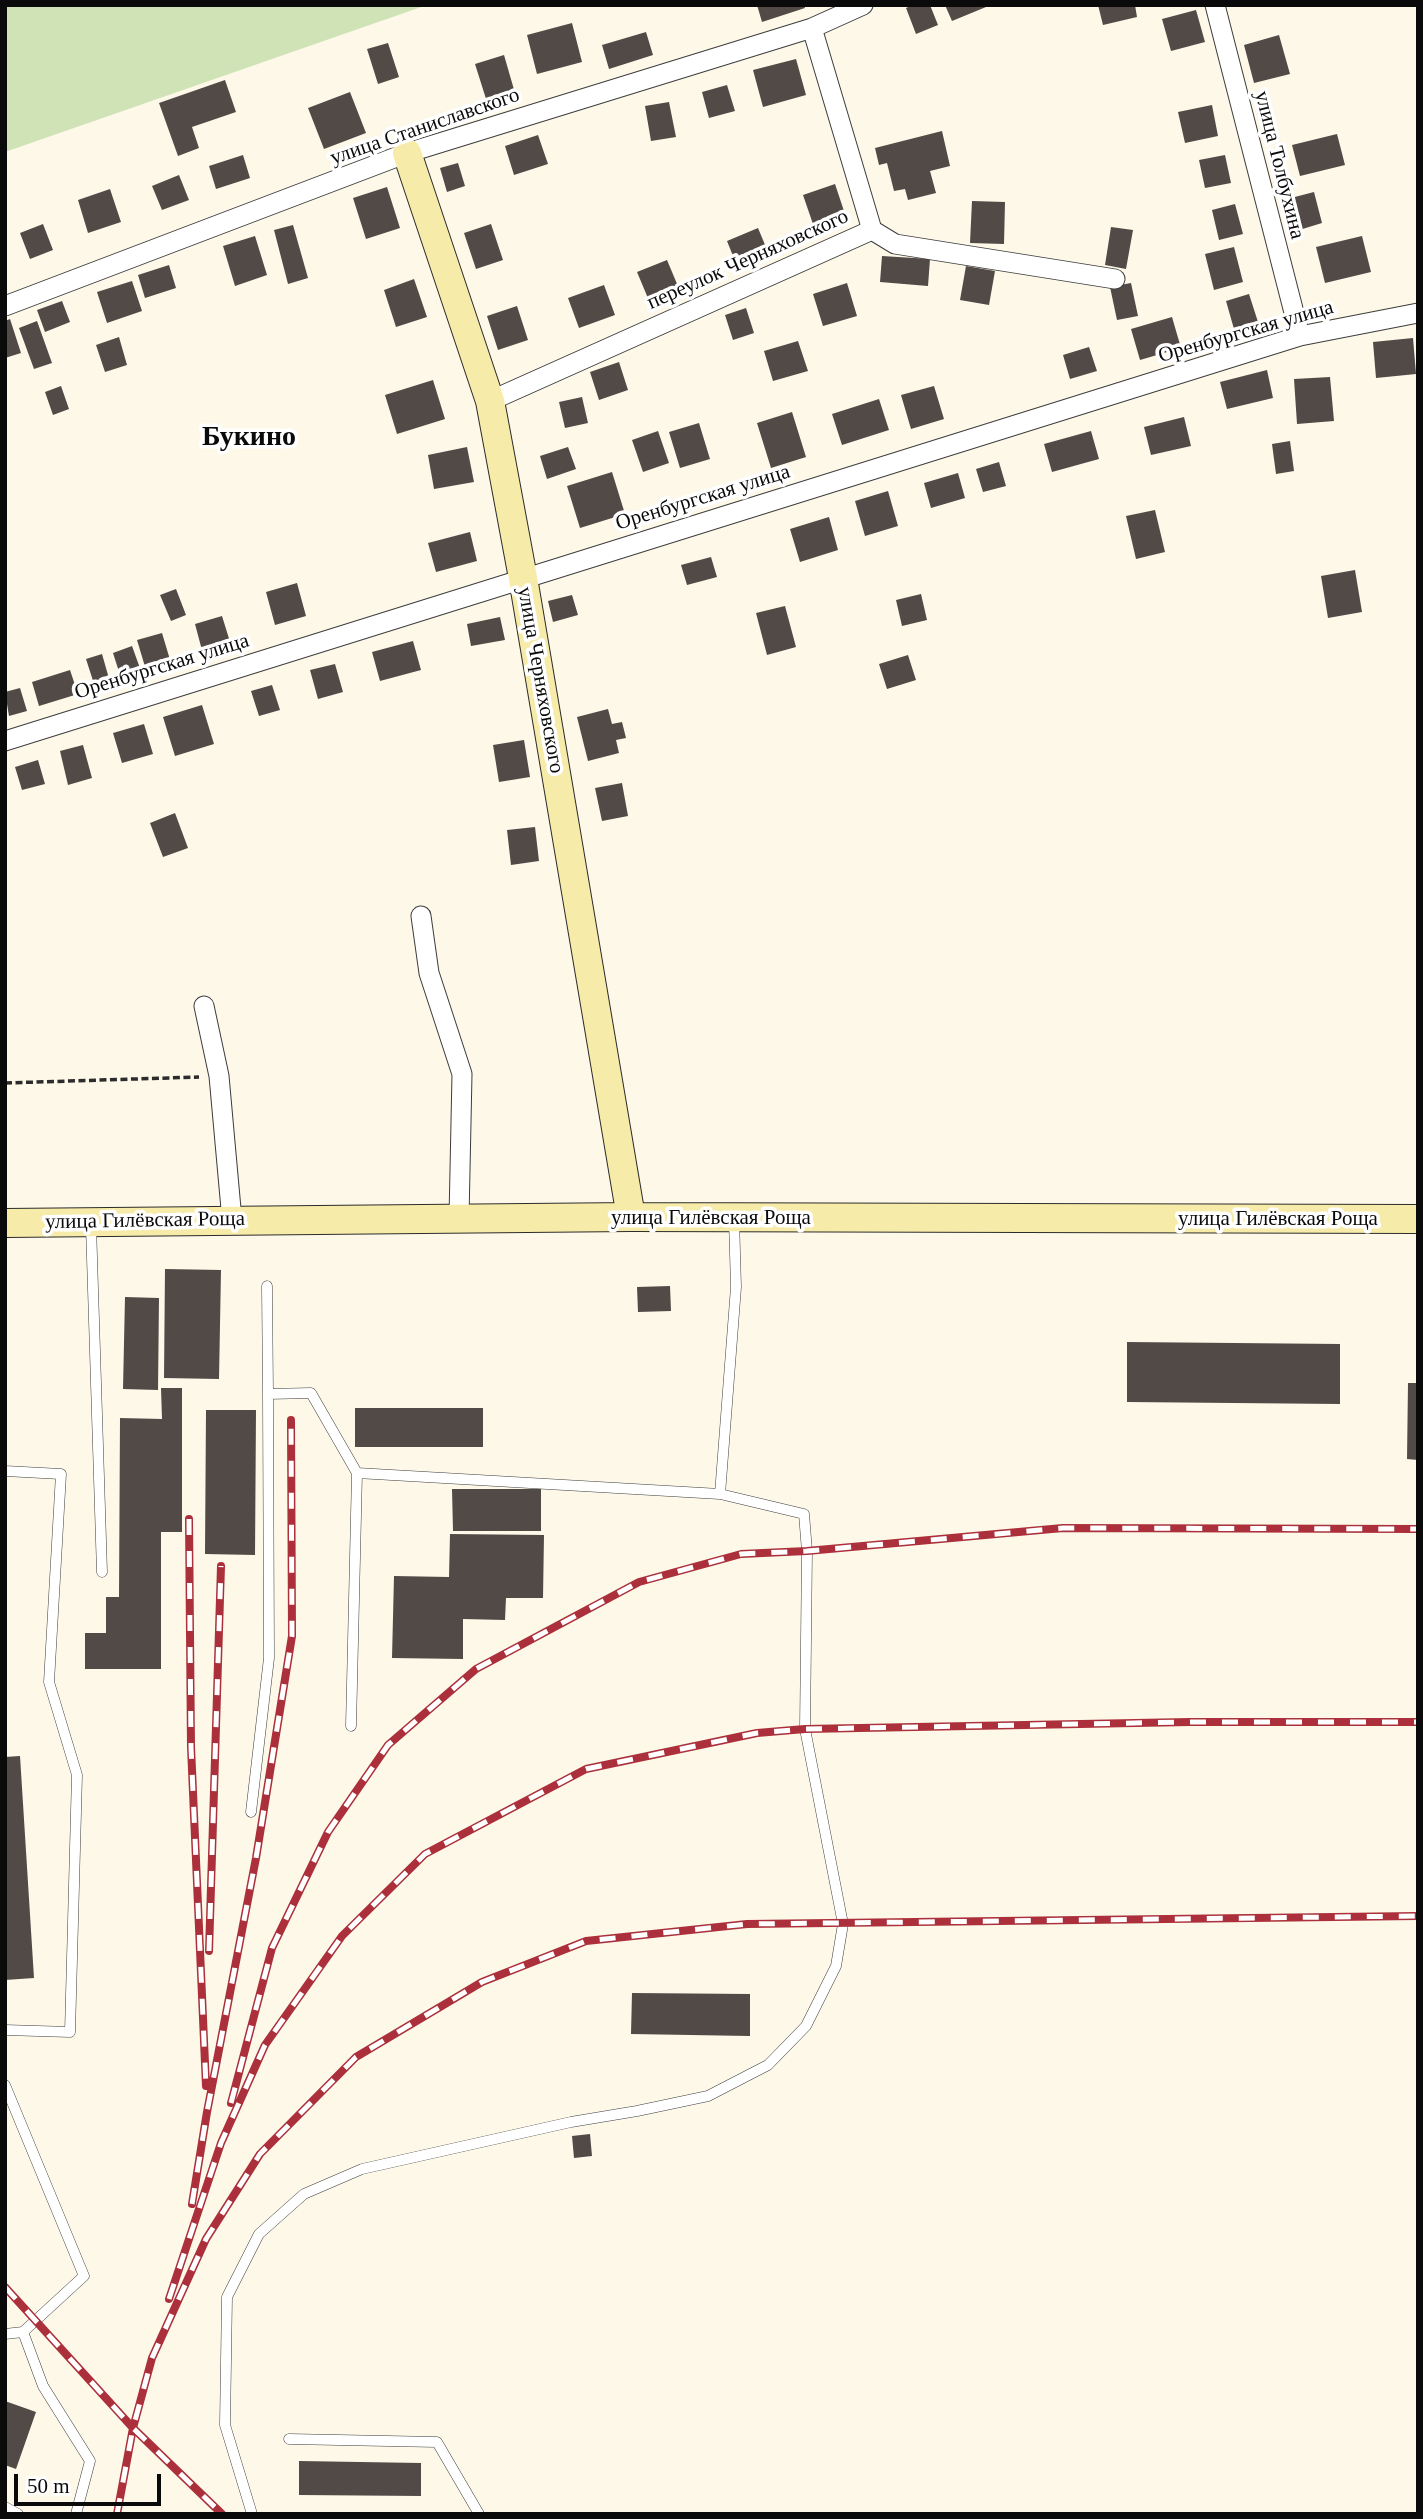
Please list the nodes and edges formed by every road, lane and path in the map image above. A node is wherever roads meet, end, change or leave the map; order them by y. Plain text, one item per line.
1 (863, 5) edge
2 (1214, 5) edge
3 (812, 28) junction
4 (407, 153) junction
5 (872, 230) junction
6 (1115, 279) dead end
7 (5, 306) edge
8 (1418, 313) edge
9 (1300, 336) junction
10 (490, 401) junction
11 (523, 578) junction
12 (5, 741) edge
13 (421, 916) dead end
14 (204, 1006) dead end
15 (219, 1076) junction
16 (5, 1083) edge
17 (631, 1217) junction
18 (459, 1218) junction
19 (734, 1218) junction
20 (1418, 1219) edge
21 (232, 1220) junction
22 (91, 1222) junction
23 (5, 1223) edge
24 (267, 1286) dead end
25 (268, 1394) junction
26 (5, 1471) edge
27 (357, 1473) junction
28 (720, 1494) junction
29 (102, 1572) dead end
30 (351, 1726) dead end
31 (251, 1812) dead end
32 (5, 2031) edge
33 (5, 2085) edge
34 (23, 2332) junction
35 (5, 2334) edge
36 (289, 2439) dead end
37 (5, 2507) edge
38 (18, 2514) edge
39 (76, 2514) edge
40 (252, 2514) edge
41 (479, 2514) edge

1 - 3 street, улица Станиславского
2 - 9 street, улица Толбухина
3 - 4 street, улица Станиславского
3 - 5 street, переулок Черняховского
4 - 7 street, улица Станиславского
4 - 10 street, улица Черняховского
5 - 6 street
5 - 10 street, переулок Черняховского
8 - 9 street, Оренбургская улица
9 - 11 street, Оренбургская улица
10 - 11 street, улица Черняховского
11 - 12 street, Оренбургская улица
11 - 17 street, улица Черняховского
13 - 18 street
14 - 15 street
15 - 16 path
15 - 21 street
17 - 18 street, улица Гилёвская Роща
17 - 19 street, улица Гилёвская Роща
18 - 21 street, улица Гилёвская Роща
19 - 20 street, улица Гилёвская Роща
19 - 28 lane
21 - 22 street, улица Гилёвская Роща
22 - 23 street, улица Гилёвская Роща
22 - 29 lane
24 - 25 lane
25 - 27 lane
25 - 31 lane
26 - 32 lane
27 - 28 lane
27 - 30 lane
28 - 40 lane
33 - 34 lane
34 - 35 lane
34 - 39 lane
36 - 41 lane
37 - 38 lane

